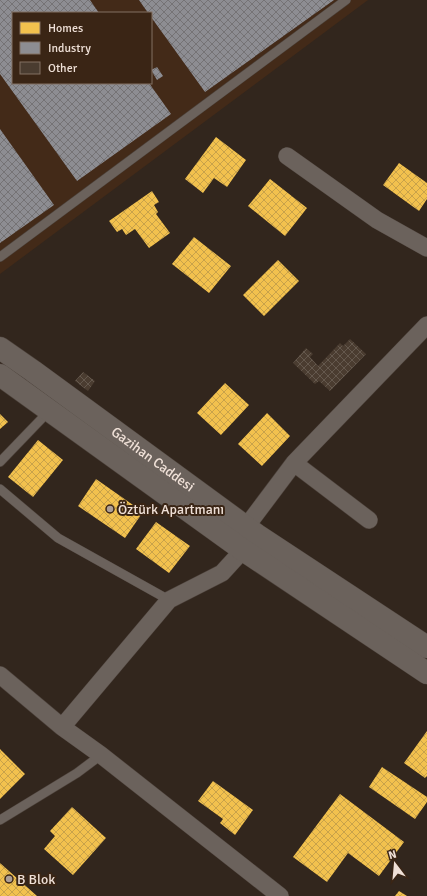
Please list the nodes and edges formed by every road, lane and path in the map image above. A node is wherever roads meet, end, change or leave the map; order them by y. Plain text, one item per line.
1 (346, 0) edge
2 (287, 156) dead end
3 (427, 248) edge
4 (0, 257) edge
5 (427, 325) edge
6 (0, 348) edge
7 (0, 375) edge
8 (50, 410) junction
9 (0, 462) edge
10 (294, 463) junction
11 (0, 489) edge
12 (369, 520) dead end
13 (246, 527) junction
14 (243, 550) junction
15 (169, 600) junction
16 (427, 647) edge
17 (427, 673) edge
18 (0, 675) edge
19 (62, 727) junction
20 (101, 755) junction
21 (0, 820) edge
22 (280, 896) edge

1 - 4 lane
2 - 3 street
5 - 10 street
6 - 13 main road, Gazihan Caddesi
7 - 8 main road, Gazihan Caddesi
8 - 9 lane
8 - 14 main road, Gazihan Caddesi
10 - 12 street
10 - 13 street
11 - 15 lane
13 - 16 main road, Gazihan Caddesi
14 - 15 street
14 - 17 main road, Gazihan Caddesi
15 - 19 street
18 - 19 street
19 - 20 street
20 - 21 lane
20 - 22 street

